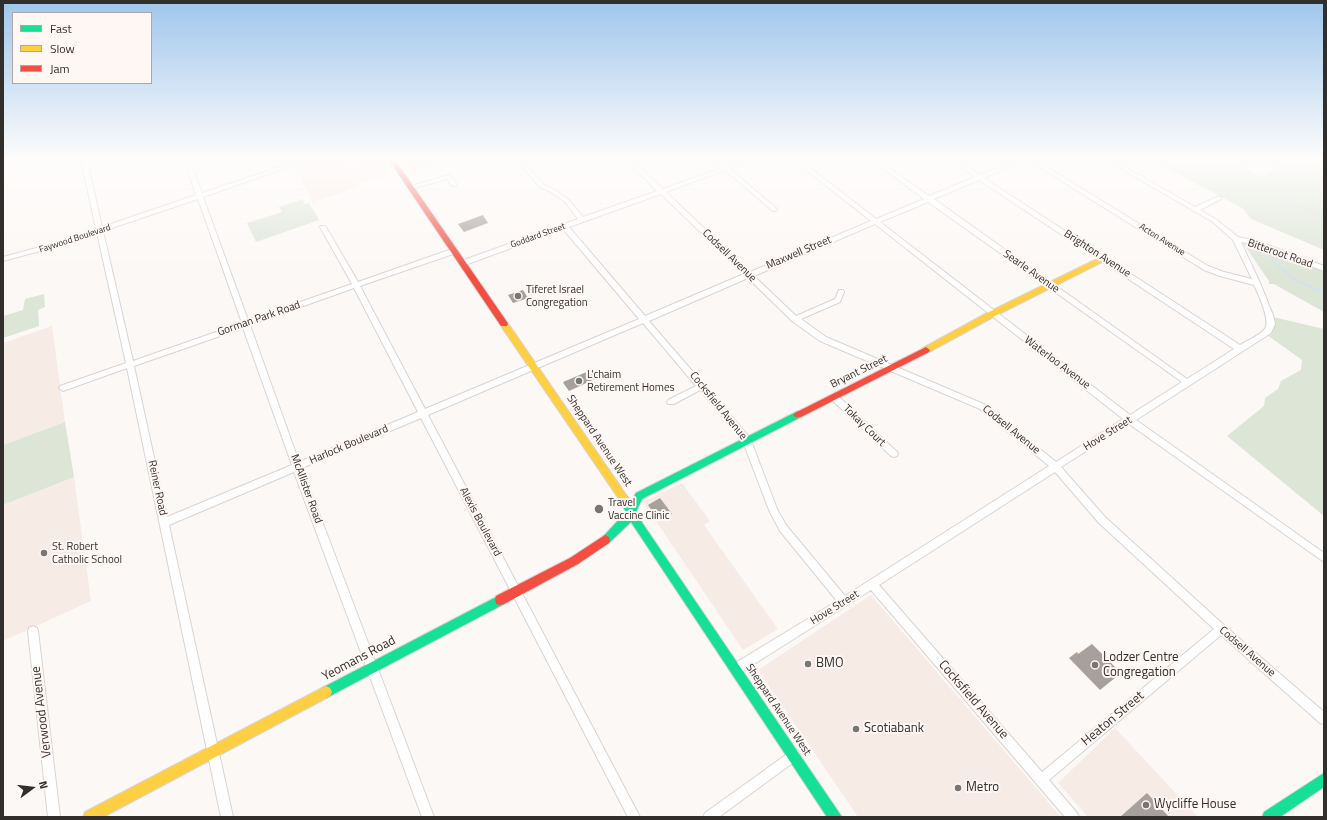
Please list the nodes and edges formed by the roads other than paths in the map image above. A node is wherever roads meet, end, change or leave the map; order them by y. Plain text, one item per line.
1 (93, 198) edge
2 (194, 198) edge
3 (202, 198) edge
4 (419, 198) edge
5 (563, 198) edge
6 (641, 198) edge
7 (669, 198) edge
8 (761, 198) edge
9 (844, 198) edge
10 (1011, 198) edge
11 (1093, 198) edge
12 (1177, 198) edge
13 (1220, 198) dead end
14 (929, 199) joint
15 (1196, 209) junction
16 (775, 210) dead end
17 (582, 220) junction
18 (874, 222) junction
19 (324, 227) dead end
20 (565, 227) junction
21 (100, 231) junction
22 (1236, 239) junction
23 (454, 251) junction
24 (3, 259) edge
25 (1104, 259) junction
26 (463, 263) junction
27 (1324, 269) edge
28 (748, 275) junction
29 (1257, 283) junction
30 (356, 285) junction
31 (1050, 286) junction
32 (841, 292) dead end
33 (992, 314) junction
34 (794, 319) junction
35 (646, 320) junction
36 (246, 323) junction
37 (1240, 349) junction
38 (130, 364) junction
39 (534, 366) junction
40 (892, 369) junction
41 (1188, 383) junction
42 (702, 386) junction
43 (63, 388) dead end
44 (835, 398) junction
45 (671, 402) dead end
46 (422, 413) junction
47 (1130, 420) junction
48 (747, 440) junction
49 (894, 454) dead end
50 (1055, 466) junction
51 (297, 467) junction
52 (630, 511) junction
53 (164, 523) junction
54 (1324, 558) edge
55 (872, 584) junction
56 (517, 591) junction
57 (844, 602) junction
58 (1221, 629) junction
59 (33, 631) dead end
60 (372, 667) junction
61 (736, 669) junction
62 (1324, 719) edge
63 (214, 751) junction
64 (794, 756) junction
65 (1042, 779) junction
66 (1324, 780) edge
67 (54, 817) edge
68 (90, 817) edge
69 (227, 817) edge
70 (428, 817) edge
71 (634, 817) edge
72 (709, 817) edge
73 (835, 817) edge
74 (1073, 817) edge
75 (1269, 817) edge

1 - 21 street, Reiner Road
2 - 21 street, Faywood Boulevard
3 - 36 street, McAllister Road
4 - 23 street, Sheppard Avenue West
5 - 17 street
6 - 17 street, Goddard Street
7 - 28 street, Codsell Avenue
8 - 16 street
9 - 18 street, Waterloo Avenue
10 - 25 street, Brighton Avenue
11 - 29 street, Acton Avenue
12 - 15 street, Hove Street
13 - 15 street
14 - 18 street, Maxwell Street
14 - 31 street, Searle Avenue
15 - 22 street, Hove Street
17 - 20 street, Goddard Street
18 - 28 street, Maxwell Street
18 - 33 street, Waterloo Avenue
19 - 30 street, Alexis Boulevard
20 - 26 street, Goddard Street
20 - 35 street, Cocksfield Avenue
21 - 24 street, Faywood Boulevard
21 - 38 street, Reiner Road
22 - 27 street, Bitteroot Road
22 - 29 street, Hove Street
23 - 26 street, Sheppard Avenue West
23 - 30 street, Gorman Park Road
25 - 31 street, Bryant Street
25 - 37 street, Brighton Avenue
26 - 39 street, Sheppard Avenue West
28 - 34 street, Codsell Avenue
28 - 35 street, Maxwell Street
29 - 37 street, Hove Street
30 - 36 street, Gorman Park Road
30 - 46 street, Alexis Boulevard
31 - 33 street, Bryant Street
31 - 41 street, Searle Avenue
32 - 34 street
33 - 40 street, Bryant Street
33 - 47 street, Waterloo Avenue
34 - 40 street, Codsell Avenue
35 - 39 street, Maxwell Street
35 - 42 street, Cocksfield Avenue
36 - 38 street, Gorman Park Road
36 - 51 street, McAllister Road
37 - 41 street, Hove Street
38 - 43 street, Gorman Park Road
38 - 53 street, Reiner Road
39 - 46 street, Harlock Boulevard
39 - 52 street, Sheppard Avenue West
40 - 44 street, Bryant Street
40 - 50 street, Codsell Avenue
41 - 47 street, Hove Street
42 - 45 street
42 - 48 street, Cocksfield Avenue
44 - 48 street, Bryant Street
44 - 49 street, Tokay Court
46 - 51 street, Harlock Boulevard
46 - 56 street, Alexis Boulevard
47 - 50 street, Hove Street
47 - 54 street, Waterloo Avenue
48 - 52 street, Bryant Street
48 - 57 street, Cocksfield Avenue
50 - 55 street, Hove Street
50 - 58 street, Codsell Avenue
51 - 53 street, Harlock Boulevard
51 - 60 street, McAllister Road
52 - 56 street, Yeomans Road
52 - 61 street, Sheppard Avenue West
53 - 63 street, Reiner Road
55 - 57 street, Hove Street
55 - 65 street, Cocksfield Avenue
56 - 60 street, Yeomans Road
56 - 71 street, Alexis Boulevard
57 - 61 street, Hove Street
58 - 62 street, Codsell Avenue
58 - 65 street, Heaton Street
59 - 67 street, Verwood Avenue
60 - 63 street, Yeomans Road
60 - 70 street, McAllister Road
61 - 64 street, Sheppard Avenue West
63 - 68 street, Yeomans Road
63 - 69 street, Reiner Road
64 - 72 street
64 - 73 street, Sheppard Avenue West
65 - 74 street, Cocksfield Avenue
66 - 75 street

